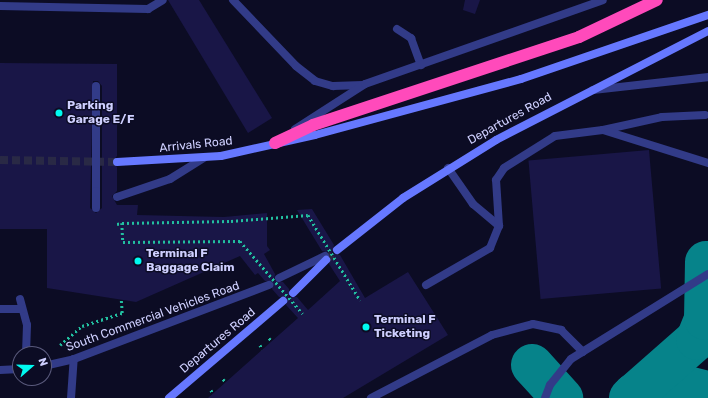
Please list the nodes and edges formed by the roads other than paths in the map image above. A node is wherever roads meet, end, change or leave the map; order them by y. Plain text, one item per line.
1 (163, 0) edge
2 (233, 0) edge
3 (603, 0) edge
4 (657, 0) edge
5 (0, 6) edge
6 (708, 15) edge
7 (397, 29) dead end
8 (708, 31) edge
9 (421, 65) junction
10 (708, 77) edge
11 (365, 84) junction
12 (96, 86) dead end
13 (592, 90) junction
14 (705, 115) dead end
15 (603, 130) junction
16 (276, 143) junction
17 (204, 158) junction
18 (117, 162) tunnel mouth
19 (708, 163) edge
20 (448, 168) junction
21 (117, 197) dead end
22 (96, 208) dead end
23 (499, 226) junction
24 (337, 250) tunnel mouth
25 (326, 258) joint
26 (708, 274) edge
27 (279, 278) dead end
28 (269, 285) dead end
29 (426, 285) dead end
30 (293, 293) dead end
31 (20, 300) dead end
32 (283, 302) dead end
33 (0, 309) edge
34 (22, 309) junction
35 (26, 346) edge
36 (583, 352) junction
37 (74, 359) junction
38 (52, 364) edge
39 (12, 369) edge
40 (0, 370) edge
41 (71, 398) edge
42 (169, 398) edge
43 (371, 398) edge
44 (545, 398) edge

1 - 5 lane
2 - 11 lane
3 - 9 lane
4 - 16 highway
6 - 16 street, Arrivals Road
7 - 9 lane
8 - 13 street, Departures Road
9 - 11 lane
10 - 13 lane
11 - 16 lane
12 - 22 lane, bridge
13 - 20 street, Departures Road
14 - 15 lane
15 - 19 lane
15 - 23 lane
16 - 17 street, Arrivals Road
17 - 18 street, Arrivals Road
17 - 21 lane
20 - 23 lane
20 - 24 street, Departures Road
23 - 29 lane
25 - 27 lane
25 - 30 street
26 - 36 lane
28 - 37 lane, South Commercial Vehicles Road
31 - 34 lane
32 - 42 street, Departures Road
33 - 34 lane
34 - 35 lane
36 - 43 lane
36 - 44 lane
37 - 38 lane, South Commercial Vehicles Road
37 - 41 lane
39 - 40 lane

